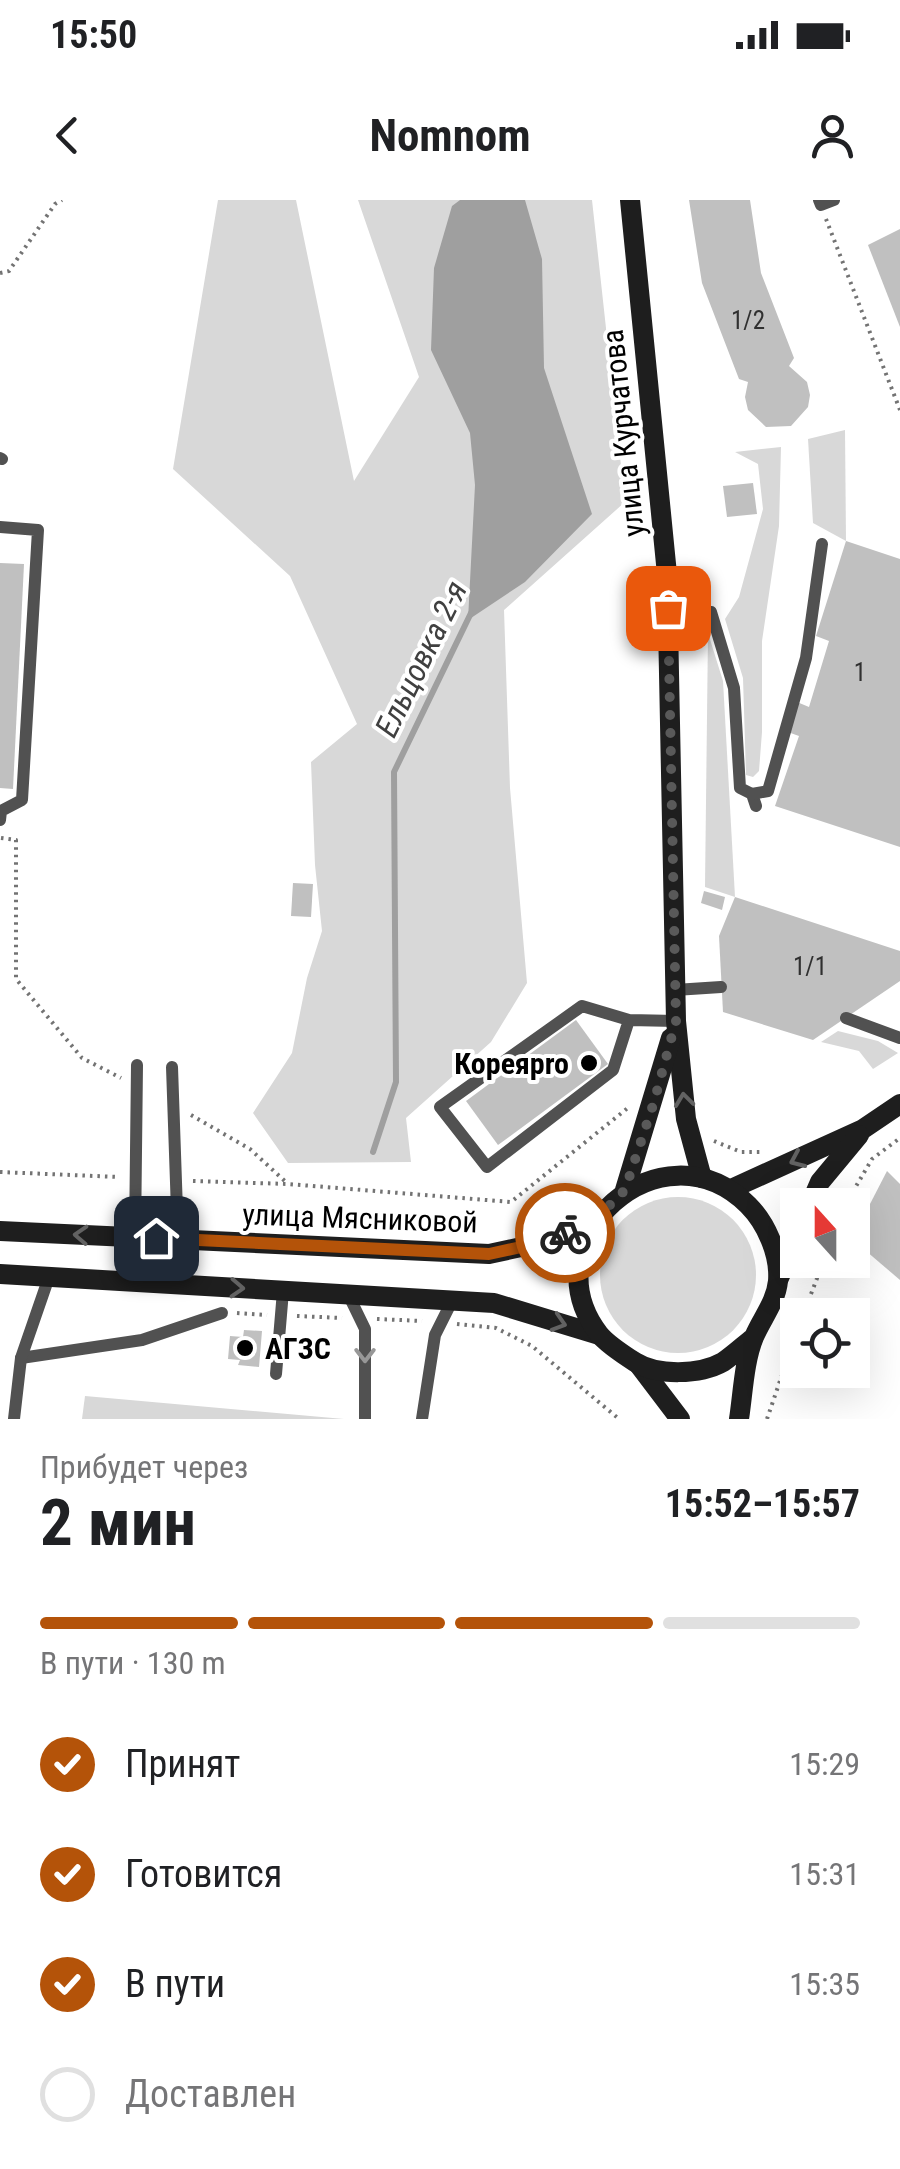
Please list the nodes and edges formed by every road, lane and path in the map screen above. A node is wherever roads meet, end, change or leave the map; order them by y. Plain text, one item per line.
1 (62, 200) edge
2 (630, 200) edge
3 (819, 200) edge
4 (834, 200) edge
5 (832, 234) dead end
6 (0, 272) edge
7 (900, 410) edge
8 (0, 527) edge
9 (822, 544) dead end
10 (668, 608) junction
11 (0, 820) edge
12 (0, 838) edge
13 (721, 987) dead end
14 (675, 990) junction
15 (846, 1018) dead end
16 (629, 1020) junction
17 (676, 1021) junction
18 (900, 1038) edge
19 (137, 1064) dead end
20 (172, 1066) dead end
21 (136, 1086) junction
22 (638, 1101) dead end
23 (900, 1104) edge
24 (174, 1105) junction
25 (704, 1129) dead end
26 (863, 1129) junction
27 (900, 1138) edge
28 (771, 1152) dead end
29 (0, 1172) edge
30 (137, 1178) junction
31 (702, 1178) junction
32 (175, 1181) junction
33 (288, 1184) junction
34 (731, 1188) junction
35 (817, 1188) edge
36 (855, 1188) edge
37 (625, 1190) junction
38 (593, 1222) junction
39 (0, 1231) edge
40 (135, 1237) junction
41 (178, 1240) junction
42 (0, 1274) edge
43 (780, 1276) edge
44 (50, 1277) junction
45 (778, 1280) junction
46 (283, 1291) junction
47 (348, 1294) junction
48 (452, 1300) junction
49 (222, 1313) dead end
50 (599, 1335) junction
51 (753, 1338) junction
52 (22, 1358) junction
53 (639, 1365) junction
54 (276, 1374) dead end
55 (780, 1381) edge
56 (14, 1419) edge
57 (365, 1419) edge
58 (422, 1419) edge
59 (680, 1419) edge
60 (738, 1419) edge
61 (767, 1419) edge

1 - 6 path
2 - 10 main road, улица Курчатова
3 - 4 lane
5 - 7 path
8 - 11 lane
9 - 10 lane
10 - 14 main road, улица Курчатова
12 - 21 path
13 - 14 lane
14 - 17 main road, улица Курчатова
15 - 18 lane
16 - 16 lane
16 - 17 lane
31 -> 17 main road
17 - 37 main road
19 - 21 lane
20 - 24 lane
21 - 30 lane
22 - 33 path
23 - 26 main road
24 - 32 lane
24 - 33 path
25 - 28 path
26 -> 34 main road
26 - 35 main road
27 - 36 path
29 - 30 path
30 - 40 lane
31 - 34 main road
31 - 37 main road
32 - 33 path
32 - 41 lane
34 - 45 main road
37 - 38 main road
38 - 41 main road, улица Мясниковой
38 - 50 main road
40 -> 39 main road, улица Мясниковой
40 - 41 main road, улица Мясниковой
42 - 44 main road
43 - 45 main road
44 -> 46 main road
44 - 52 lane
45 - 51 main road
46 - 47 main road
46 - 54 lane
47 - 48 main road
47 -> 57 lane
48 -> 50 main road
48 - 58 lane
49 - 52 lane
50 - 53 main road
51 - 53 main road
51 - 60 main road
52 - 56 lane
53 - 59 main road
55 - 61 path

